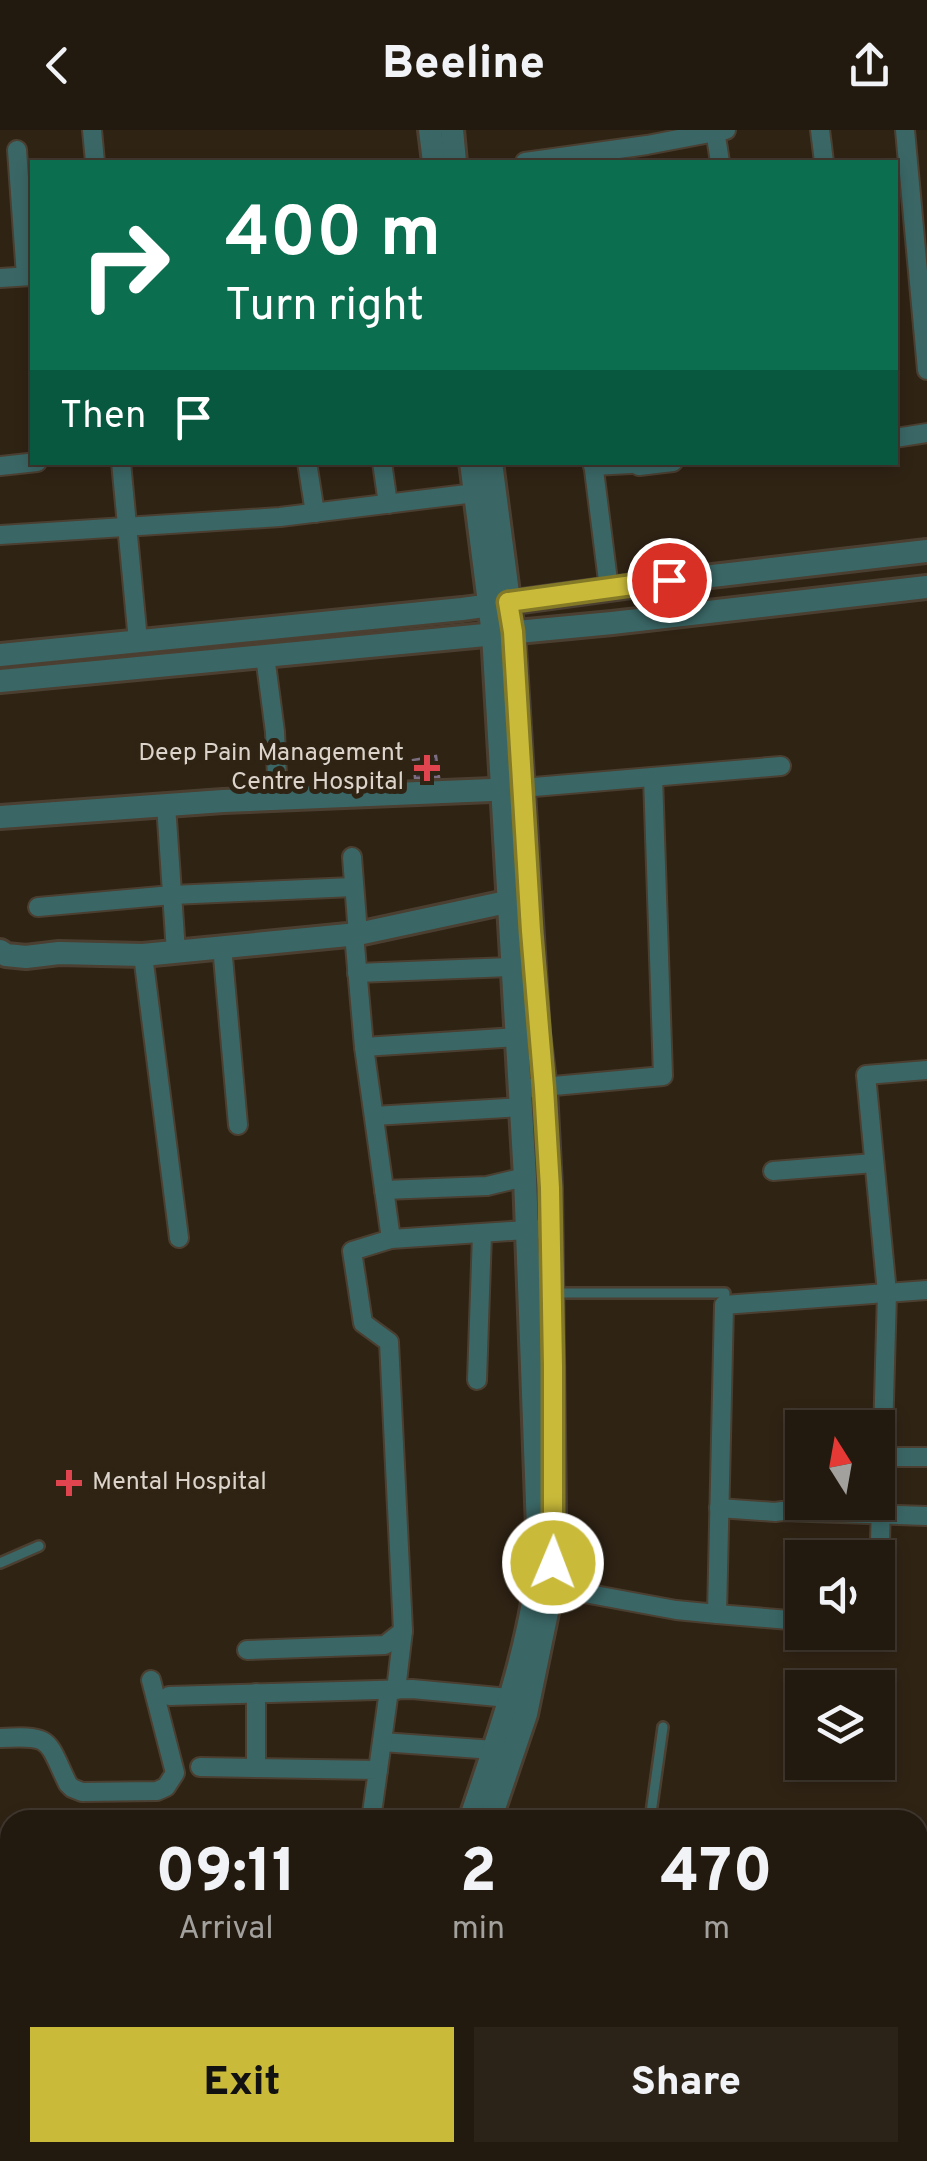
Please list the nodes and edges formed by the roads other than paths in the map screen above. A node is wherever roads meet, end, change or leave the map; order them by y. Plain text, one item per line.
1 (92, 130) edge
2 (430, 130) edge
3 (452, 130) edge
4 (715, 130) edge
5 (726, 130) edge
6 (820, 130) edge
7 (905, 130) edge
8 (646, 137) edge
9 (17, 150) dead end
10 (95, 160) edge
11 (434, 160) edge
12 (456, 160) edge
13 (551, 160) edge
14 (720, 160) edge
15 (824, 160) edge
16 (29, 276) edge
17 (0, 278) edge
18 (927, 370) edge
19 (927, 433) edge
20 (898, 438) edge
21 (30, 463) edge
22 (121, 465) edge
23 (307, 465) edge
24 (382, 465) edge
25 (471, 465) edge
26 (491, 465) edge
27 (593, 465) edge
28 (0, 466) edge
29 (475, 492) junction
30 (388, 504) junction
31 (315, 513) junction
32 (127, 528) junction
33 (0, 535) edge
34 (927, 551) edge
35 (927, 587) edge
36 (609, 588) junction
37 (498, 603) junction
38 (503, 633) junction
39 (138, 641) junction
40 (0, 655) edge
41 (265, 656) junction
42 (0, 681) edge
43 (781, 766) dead end
44 (653, 777) junction
45 (512, 789) junction
46 (278, 799) junction
47 (166, 805) junction
48 (0, 817) edge
49 (352, 857) dead end
50 (353, 887) junction
51 (172, 895) junction
52 (519, 899) junction
53 (38, 907) dead end
54 (356, 934) junction
55 (222, 946) junction
56 (0, 951) edge
57 (176, 952) junction
58 (143, 956) junction
59 (513, 967) junction
60 (358, 974) junction
61 (516, 1036) junction
62 (364, 1047) junction
63 (926, 1074) edge
64 (529, 1095) junction
65 (374, 1116) junction
66 (238, 1126) dead end
67 (874, 1163) junction
68 (773, 1171) dead end
69 (526, 1177) junction
70 (384, 1190) junction
71 (539, 1229) junction
72 (482, 1234) junction
73 (180, 1238) dead end
74 (391, 1239) junction
75 (927, 1290) edge
76 (552, 1293) junction
77 (887, 1294) junction
78 (724, 1305) junction
79 (477, 1380) dead end
80 (884, 1410) edge
81 (895, 1457) edge
82 (927, 1457) edge
83 (719, 1508) junction
84 (785, 1511) edge
85 (895, 1515) edge
86 (927, 1516) edge
87 (39, 1546) dead end
88 (0, 1562) edge
89 (544, 1586) junction
90 (717, 1614) junction
91 (785, 1620) edge
92 (404, 1632) junction
93 (247, 1650) dead end
94 (151, 1680) dead end
95 (393, 1690) junction
96 (256, 1694) junction
97 (168, 1696) dead end
98 (510, 1698) junction
99 (664, 1727) dead end
100 (0, 1738) edge
101 (382, 1742) junction
102 (494, 1750) junction
103 (200, 1767) dead end
104 (256, 1768) junction
105 (378, 1770) junction
106 (372, 1810) edge
107 (473, 1810) edge
108 (493, 1810) edge
109 (652, 1810) edge

1 - 10 street
2 - 11 street
3 - 12 street
4 - 5 street
4 - 8 street
4 - 14 street
6 - 15 street
7 - 18 street
8 - 13 street
9 - 16 street
16 - 17 street
19 - 20 street
21 - 28 street
22 - 32 street
23 - 31 street
24 - 30 street
25 - 29 street
26 - 37 street
27 - 36 street
29 - 30 street
29 - 37 street
30 - 31 street
31 - 32 street
32 - 33 street
32 - 39 street
34 - 36 street
35 - 38 street
36 - 37 street
37 - 38 street
37 - 39 street
38 - 41 street
38 - 45 street
39 - 40 street
41 - 42 street
41 - 46 street
43 - 44 street
44 - 45 street
44 - 64 street
45 - 46 street
45 - 52 street
46 - 47 street
47 - 48 street
47 - 51 street
49 - 50 street
50 - 51 street
50 - 54 street
51 - 53 street
51 - 57 street
52 - 54 street
52 - 59 street
52 - 64 street
54 - 55 street
54 - 60 street
55 - 57 street
55 - 66 street
56 - 58 street
57 - 58 street
58 - 73 street
59 - 60 street
59 - 61 street
60 - 62 street
61 - 62 street
61 - 64 street
62 - 65 street
63 - 67 street
64 - 65 street
64 - 69 street
64 - 71 street
65 - 70 street
67 - 68 street
67 - 77 street
69 - 70 street
69 - 71 street
70 - 74 street
71 - 72 street
71 - 76 street
71 - 89 street
72 - 74 street
72 - 79 street
74 - 92 street
75 - 77 street
76 - 78 lane
76 - 89 street
77 - 78 street
77 - 80 street
78 - 83 street
81 - 82 street
83 - 84 street
83 - 90 street
85 - 86 street
87 - 88 lane
89 - 90 street
89 - 98 street
89 - 108 street
90 - 91 street
92 - 93 street
92 - 95 street
94 - 100 street
95 - 96 street
95 - 98 street
95 - 101 street
96 - 97 street
96 - 104 street
98 - 102 street
99 - 109 lane
101 - 102 street
101 - 105 street
102 - 107 street
103 - 104 street
104 - 105 street
105 - 106 street

